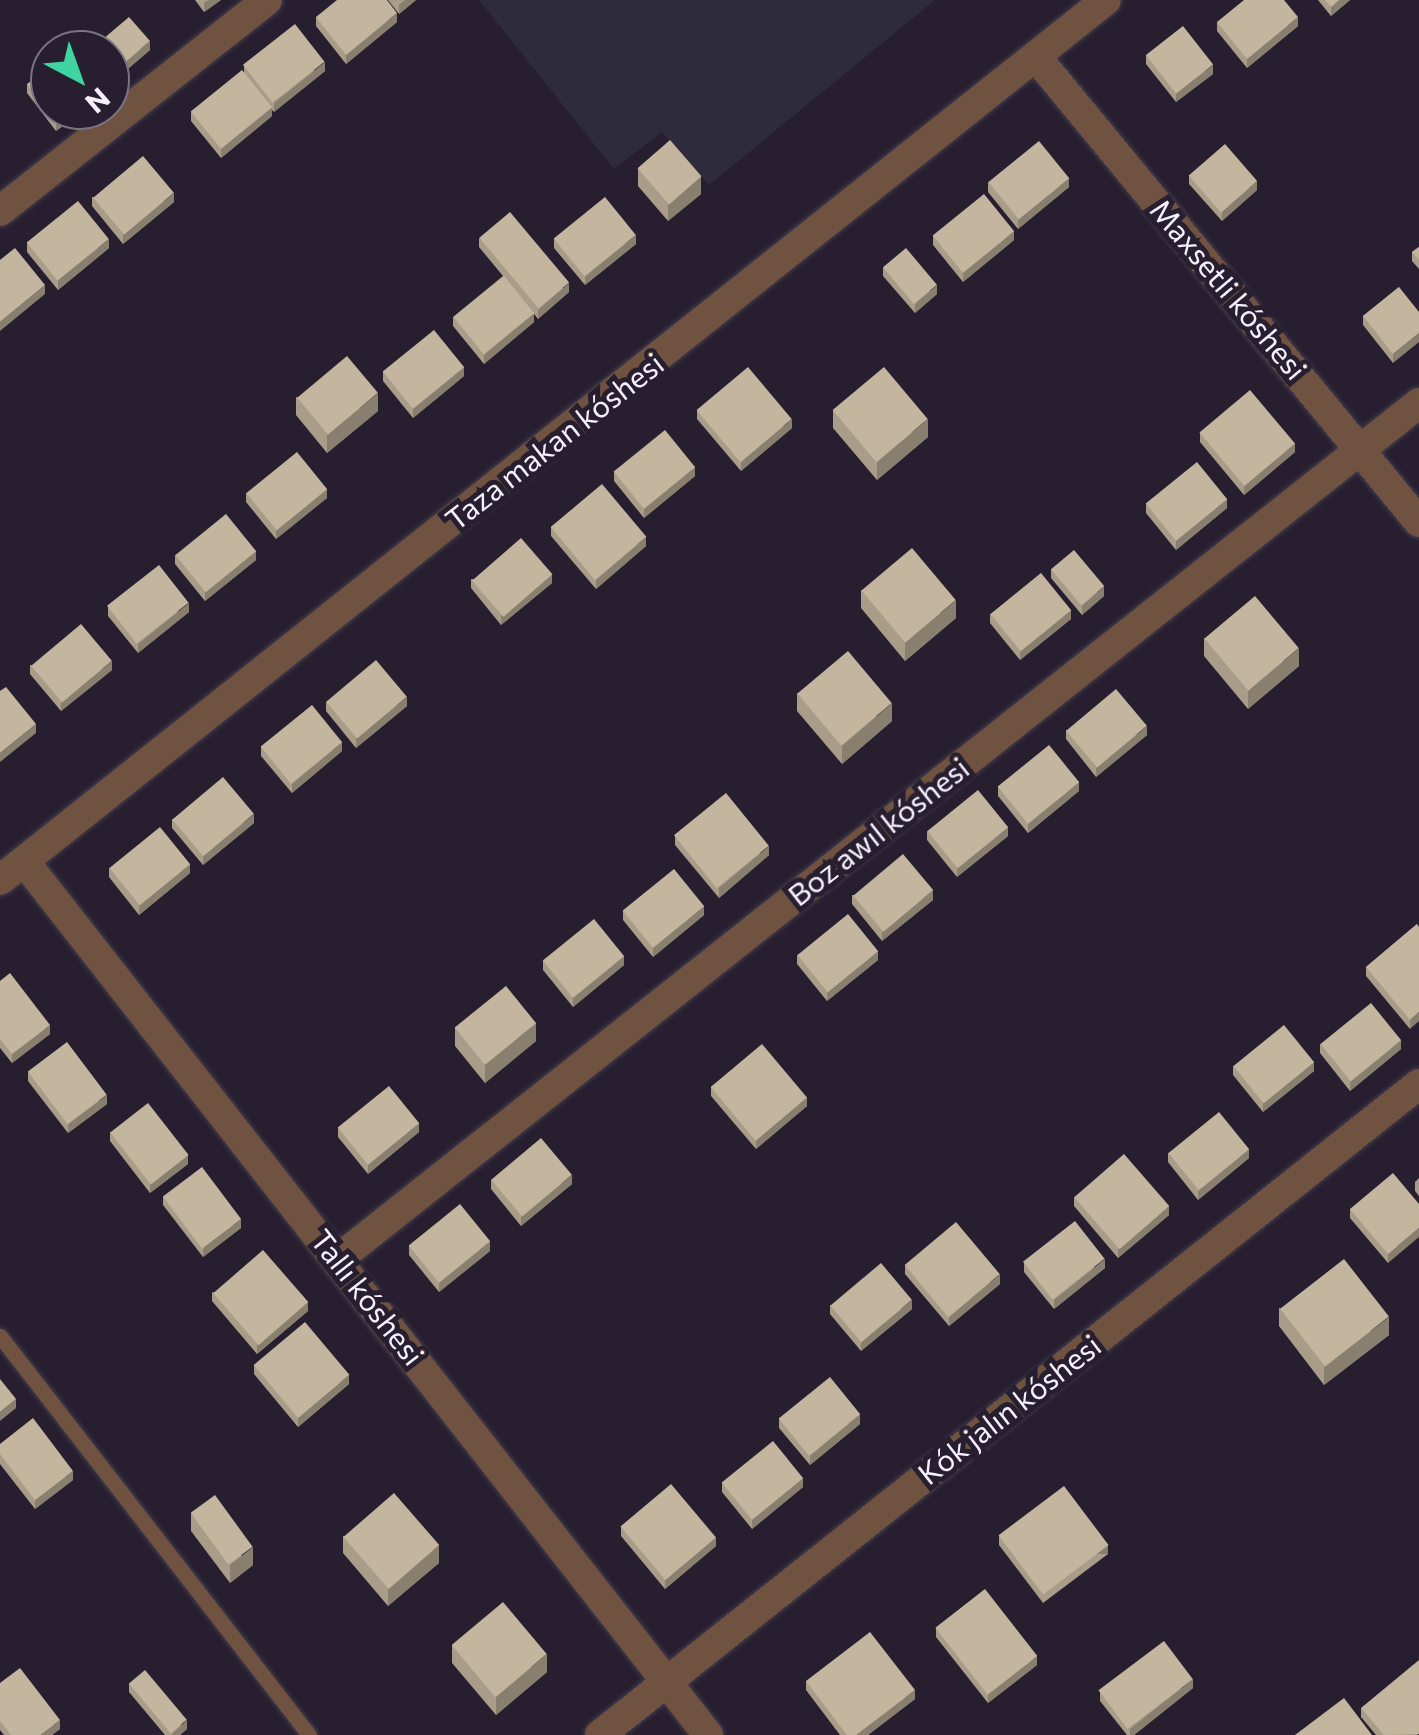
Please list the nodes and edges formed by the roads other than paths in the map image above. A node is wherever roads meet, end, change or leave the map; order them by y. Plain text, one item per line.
1 (267, 0) edge
2 (1106, 0) edge
3 (1037, 58) junction
4 (0, 211) edge
5 (1419, 403) edge
6 (1361, 448) junction
7 (1419, 522) edge
8 (24, 861) junction
9 (0, 880) edge
10 (1419, 1084) edge
11 (338, 1259) junction
12 (0, 1336) edge
13 (668, 1680) junction
14 (308, 1735) edge
15 (600, 1735) edge
16 (708, 1735) edge

1 - 4 street
2 - 3 street, Taza makan kóshesi
3 - 6 street, Maxsetli kóshesi
3 - 8 street, Taza makan kóshesi
5 - 6 street, Boz awıl kóshesi
6 - 7 street, Maxsetli kóshesi
6 - 11 street, Boz awıl kóshesi
8 - 9 street, Taza makan kóshesi
8 - 11 street, Tallı kóshesi
10 - 13 street, Kók jalın kóshesi
11 - 13 street, Tallı kóshesi
12 - 14 lane
13 - 15 street, Kók jalın kóshesi
13 - 16 street, Tallı kóshesi

